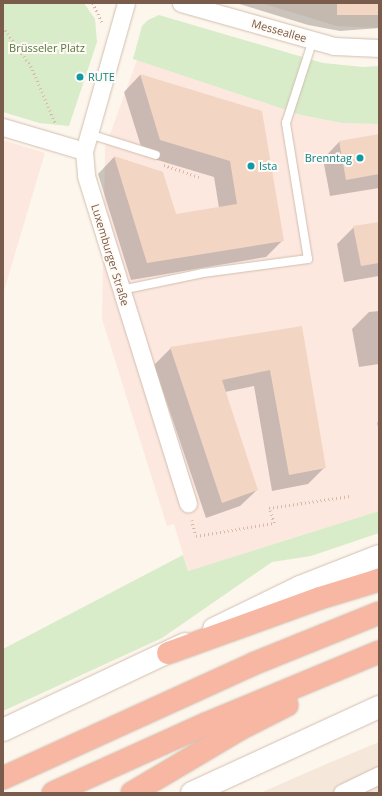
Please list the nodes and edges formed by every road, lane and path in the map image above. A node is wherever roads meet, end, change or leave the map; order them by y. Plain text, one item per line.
1 (126, 3) edge
2 (181, 3) edge
3 (3, 27) edge
4 (313, 40) junction
5 (379, 48) edge
6 (3, 127) edge
7 (89, 134) junction
8 (66, 146) junction
9 (84, 151) junction
10 (156, 155) joint
11 (199, 177) dead end
12 (122, 290) junction
13 (350, 496) dead end
14 (188, 504) joint
15 (379, 556) edge
16 (379, 580) edge
17 (379, 613) edge
18 (168, 652) junction
19 (379, 652) edge
20 (379, 656) edge
21 (379, 707) edge
22 (3, 730) edge
23 (379, 775) edge
24 (3, 778) edge
25 (53, 793) edge
26 (132, 793) edge
27 (192, 793) edge
28 (342, 793) edge

1 - 7 street, Luxemburger Straße
2 - 4 street, Messeallee
3 - 8 path
4 - 5 street, Messeallee
4 - 12 lane
6 - 8 street
7 - 9 street, Luxemburger Straße
7 - 10 lane
8 - 9 street
9 - 12 street, Luxemburger Straße
10 - 11 path
12 - 14 street, Luxemburger Straße
13 - 14 path
15 - 18 main road
16 - 18 highway
17 - 24 highway
18 - 22 main road
19 - 25 highway
20 - 26 highway
21 - 27 main road
23 - 28 street

